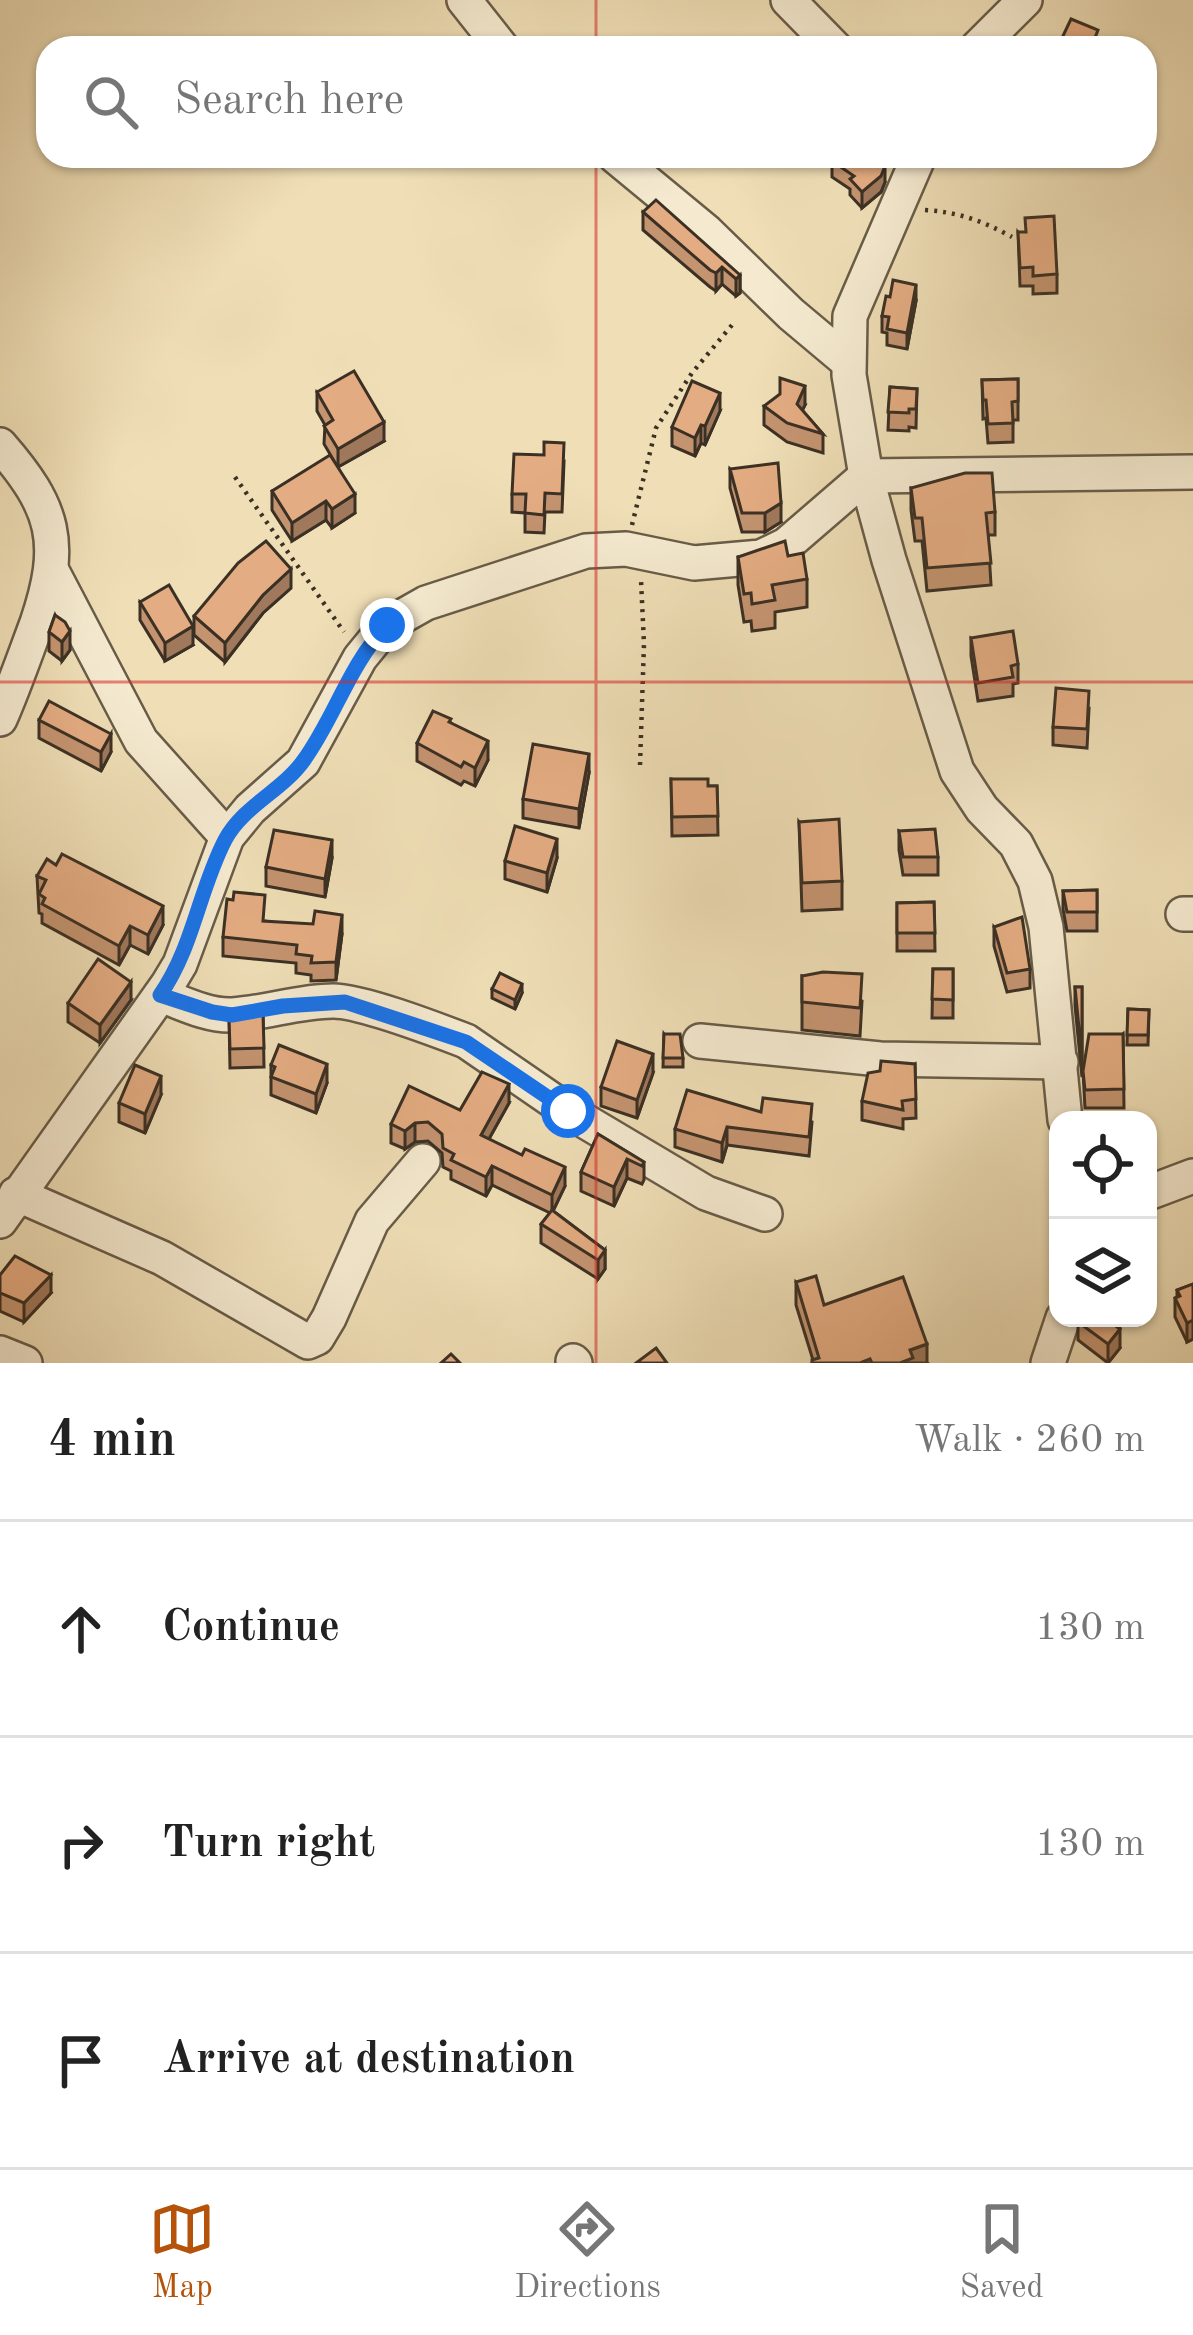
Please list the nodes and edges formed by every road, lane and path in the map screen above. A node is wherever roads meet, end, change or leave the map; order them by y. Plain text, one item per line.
1 (464, 0) edge
2 (788, 0) edge
3 (1025, 0) edge
4 (492, 36) edge
5 (823, 36) edge
6 (989, 36) edge
7 (630, 168) edge
8 (913, 168) edge
9 (896, 204) junction
10 (1012, 237) dead end
11 (732, 325) dead end
12 (848, 361) junction
13 (0, 445) edge
14 (1193, 472) edge
15 (866, 476) junction
16 (235, 477) dead end
17 (633, 550) junction
18 (52, 571) junction
19 (360, 658) junction
20 (0, 719) edge
21 (640, 765) dead end
22 (227, 837) junction
23 (160, 995) junction
24 (700, 1042) dead end
25 (1061, 1062) junction
26 (1064, 1111) edge
27 (423, 1161) dead end
28 (1193, 1176) edge
29 (1157, 1190) edge
30 (8, 1208) edge
31 (765, 1214) dead end
32 (1060, 1327) edge
33 (0, 1353) edge
34 (25, 1363) edge
35 (1048, 1363) edge

1 - 4 street
2 - 5 street
3 - 6 street
7 - 12 street
8 - 9 street
9 - 10 path
9 - 12 street
11 - 17 path
12 - 15 street
13 - 18 street
14 - 15 street
15 - 17 street
15 - 25 street
16 - 19 path
17 - 19 street
17 - 21 path
18 - 20 street
18 - 22 street
19 - 22 street
22 - 23 street
23 - 30 street
23 - 31 street
24 - 25 street
25 - 26 street
27 - 30 street
28 - 29 street
32 - 35 street
33 - 34 street

